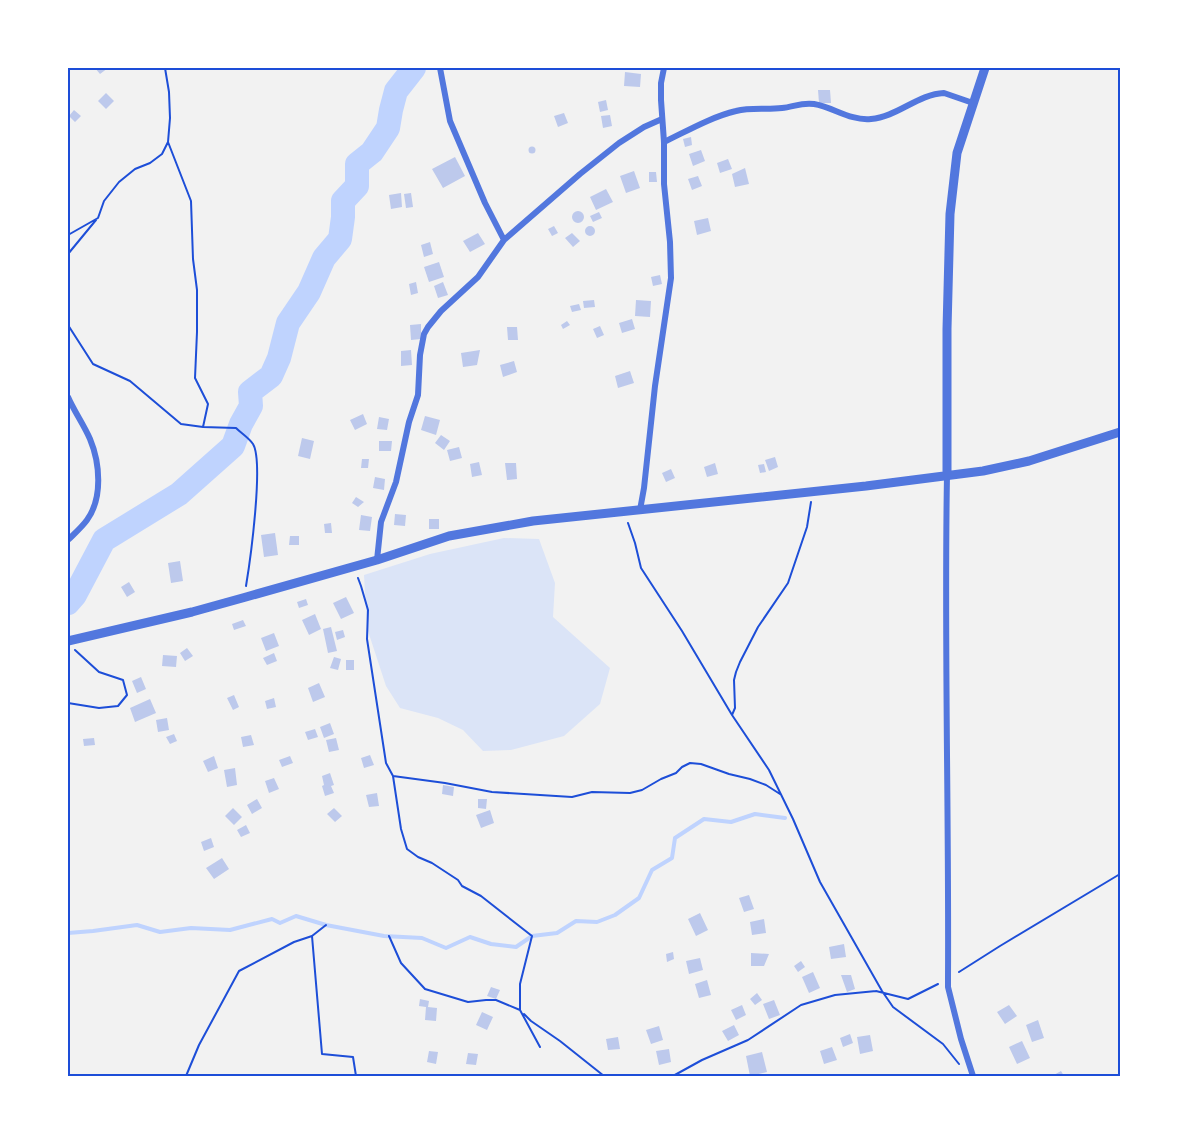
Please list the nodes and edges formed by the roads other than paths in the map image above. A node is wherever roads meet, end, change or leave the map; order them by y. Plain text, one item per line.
1 (440, 68) edge
2 (664, 68) edge
3 (985, 68) edge
4 (973, 104) junction
5 (662, 119) junction
6 (664, 142) junction
7 (504, 240) junction
8 (68, 397) edge
9 (1120, 432) edge
10 (947, 475) junction
11 (640, 510) junction
12 (68, 540) edge
13 (377, 560) junction
14 (68, 641) edge
15 (973, 1077) edge

1 - 7 street
2 - 5 street
3 - 4 street
4 - 6 street
4 - 10 street
5 - 6 street
5 - 7 street
6 - 11 street
7 - 13 street
8 - 12 street
9 - 10 street
10 - 11 street
10 - 15 street
11 - 13 street
13 - 14 street

